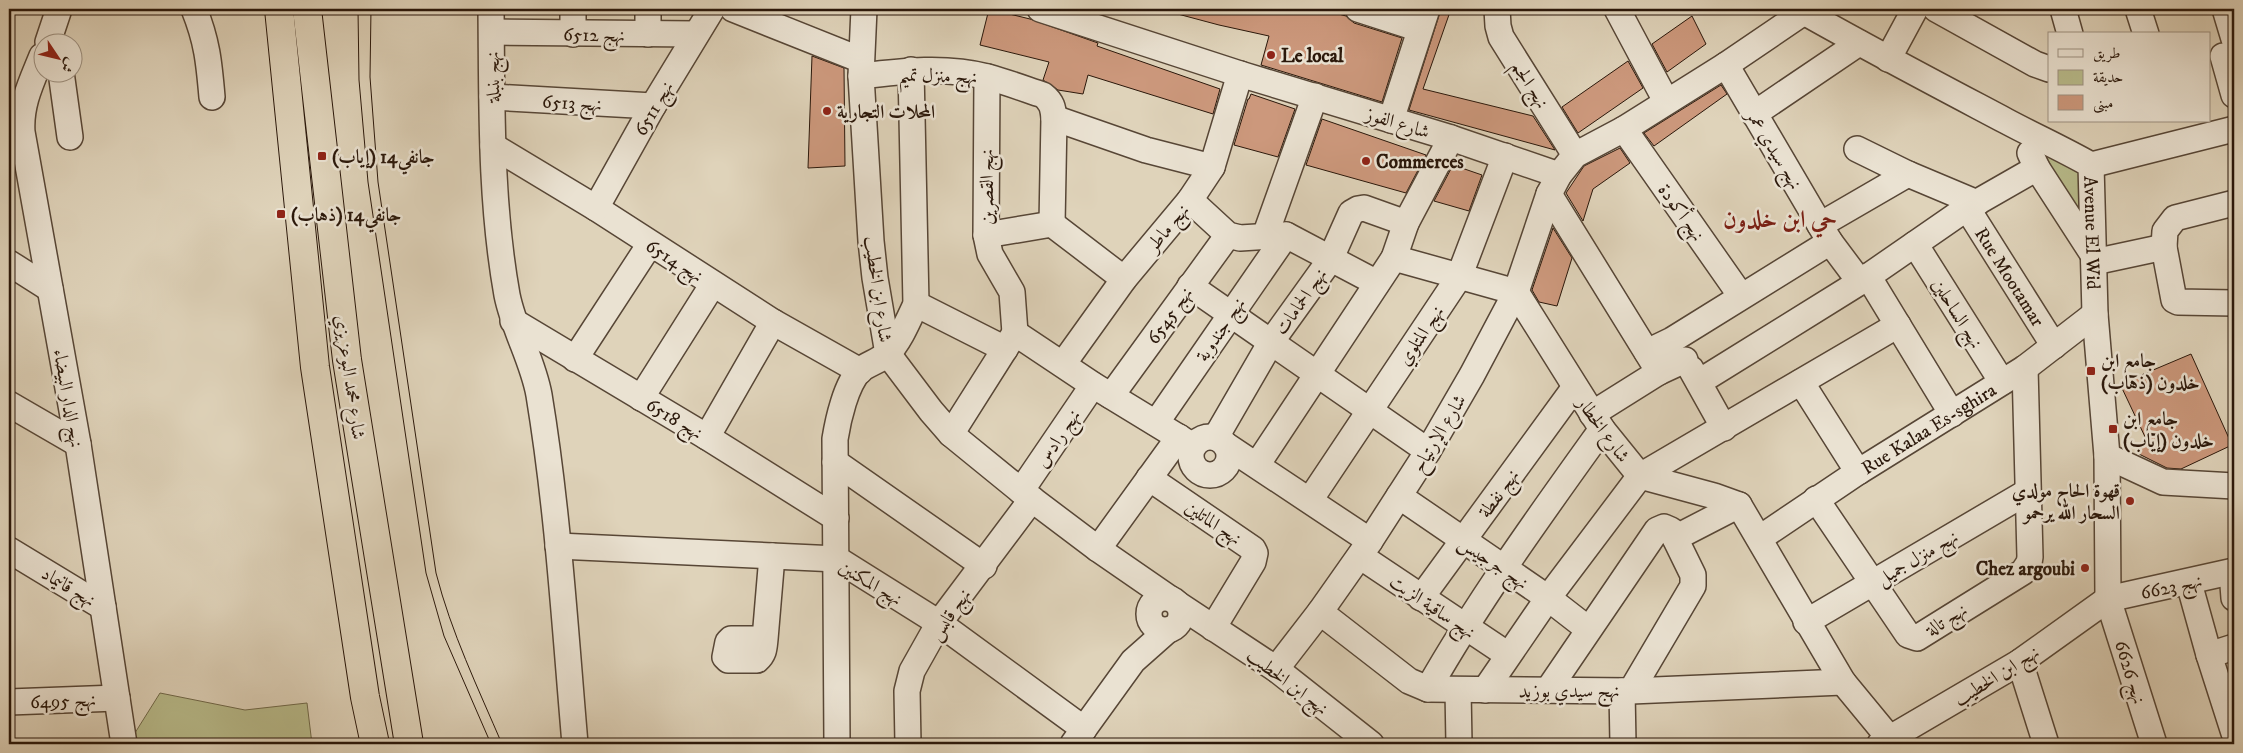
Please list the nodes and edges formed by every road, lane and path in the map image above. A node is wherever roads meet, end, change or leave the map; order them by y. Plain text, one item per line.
1 (194, 9) edge
2 (278, 9) edge
3 (307, 9) edge
4 (573, 9) edge
5 (648, 9) edge
6 (712, 9) edge
7 (733, 9) edge
8 (864, 9) edge
9 (1040, 9) edge
10 (1358, 9) edge
11 (1497, 9) edge
12 (1617, 9) edge
13 (1915, 9) edge
14 (1936, 9) edge
15 (2063, 9) edge
16 (2138, 9) edge
17 (2225, 9) edge
18 (1804, 10) edge
19 (1077, 14) edge
20 (1424, 19) edge
21 (491, 20) edge
22 (2069, 32) edge
23 (2145, 32) edge
24 (573, 34) junction
25 (648, 34) junction
26 (696, 34) junction
27 (1859, 43) junction
28 (2225, 51) edge
29 (1888, 59) junction
30 (1726, 65) junction
31 (861, 68) junction
32 (2048, 69) edge
33 (911, 70) junction
34 (1240, 74) junction
35 (987, 77) junction
36 (32, 82) edge
37 (62, 82) edge
38 (2234, 95) edge
39 (1316, 96) junction
40 (212, 97) dead end
41 (492, 97) junction
42 (1666, 101) junction
43 (653, 106) junction
44 (1754, 114) junction
45 (1054, 118) junction
46 (1391, 120) junction
47 (1624, 128) junction
48 (2018, 128) junction
49 (2234, 130) edge
50 (2184, 132) edge
51 (70, 137) dead end
52 (1450, 138) junction
53 (492, 146) junction
54 (1857, 149) dead end
55 (1575, 155) junction
56 (1505, 156) junction
57 (2091, 165) junction
58 (1212, 167) junction
59 (2037, 168) junction
60 (1908, 174) junction
61 (1554, 184) junction
62 (1190, 200) junction
63 (2234, 203) edge
64 (1972, 206) junction
65 (596, 208) junction
66 (1406, 223) junction
67 (1052, 224) junction
68 (1825, 234) junction
69 (986, 235) junction
70 (1228, 235) junction
71 (1275, 236) junction
72 (650, 244) junction
73 (1915, 244) junction
74 (2164, 246) junction
75 (1394, 258) junction
76 (2094, 259) junction
77 (1330, 260) junction
78 (9, 264) edge
79 (1459, 277) junction
80 (1124, 279) junction
81 (1864, 279) junction
82 (1378, 283) junction
83 (713, 284) junction
84 (1190, 286) junction
85 (50, 289) junction
86 (1516, 292) junction
87 (1741, 296) junction
88 (916, 304) junction
89 (2234, 304) edge
90 (1230, 314) junction
91 (2095, 314) junction
92 (513, 321) junction
93 (773, 322) junction
94 (1898, 325) junction
95 (1010, 341) junction
96 (1272, 342) junction
97 (2054, 346) junction
98 (1678, 350) junction
99 (888, 354) junction
100 (576, 359) junction
101 (1653, 362) junction
102 (1063, 364) junction
103 (2025, 368) junction
104 (860, 371) junction
105 (1317, 373) junction
106 (1699, 382) junction
107 (1801, 382) junction
108 (2002, 382) junction
109 (1575, 387) junction
110 (1102, 391) junction
111 (641, 398) junction
112 (9, 404) edge
113 (1370, 410) junction
114 (1952, 414) junction
115 (1597, 422) junction
116 (1156, 423) junction
117 (1724, 428) junction
118 (951, 434) junction
119 (707, 436) junction
120 (1186, 442) junction
121 (1222, 442) junction
122 (78, 444) junction
123 (1428, 452) junction
124 (2106, 456) junction
125 (835, 462) junction
126 (1257, 464) junction
127 (1858, 472) junction
128 (1640, 476) junction
129 (1149, 478) junction
130 (2234, 486) edge
131 (2027, 492) junction
132 (1027, 495) junction
133 (1399, 496) junction
134 (1816, 499) junction
135 (1310, 500) junction
136 (1739, 505) junction
137 (836, 518) junction
138 (1675, 538) junction
139 (1760, 538) junction
140 (1462, 541) junction
141 (558, 546) junction
142 (1098, 549) junction
143 (1365, 549) junction
144 (9, 550) edge
145 (772, 556) junction
146 (836, 559) junction
147 (984, 566) junction
148 (1502, 568) junction
149 (2233, 572) edge
150 (1136, 576) joint
151 (1871, 583) junction
152 (2189, 583) junction
153 (1421, 598) junction
154 (1548, 598) junction
155 (2234, 598) edge
156 (2108, 599) junction
157 (103, 607) junction
158 (1320, 612) junction
159 (1165, 615) junction
160 (1806, 622) junction
161 (939, 623) junction
162 (1208, 624) junction
163 (1463, 627) junction
164 (1588, 629) junction
165 (765, 639) dead end
166 (2234, 647) edge
167 (1508, 655) junction
168 (2208, 655) junction
169 (2020, 662) junction
170 (1276, 669) junction
171 (1843, 682) junction
172 (1428, 688) junction
173 (1458, 690) junction
174 (1485, 690) junction
175 (1548, 690) junction
176 (1627, 691) junction
177 (117, 698) junction
178 (9, 702) edge
179 (2234, 733) edge
180 (1915, 736) edge
181 (1078, 737) edge
182 (1885, 742) edge
183 (124, 744) edge
184 (375, 744) edge
185 (409, 744) edge
186 (575, 744) edge
187 (837, 744) edge
188 (908, 744) edge
189 (1371, 744) edge
190 (1459, 744) edge
191 (1623, 744) edge
192 (2046, 744) edge
193 (2154, 744) edge

1 - 40 street
2 - 184 highway, شارع محمد البوعزيزي
3 - 185 highway, شارع محمد البوعزيزي
4 - 24 street
5 - 25 street
6 - 26 street, نهج 6511
7 - 31 street
8 - 31 street, شارع ابن الخطيب
9 - 19 street, شارع الفوز
10 - 20 street
11 - 55 street, نهج الجم
12 - 42 street
13 - 29 street
14 - 32 street
15 - 22 street
16 - 23 street
17 - 28 street
18 - 27 street, Avenue El Wid
18 - 30 street
19 - 34 street, شارع الفوز
20 - 46 street
21 - 24 street, نهج 6512
21 - 41 street, نهج بنبلة
24 - 25 street, نهج 6512
25 - 26 street, نهج 6512
26 - 43 street, نهج 6511
27 - 29 street, Avenue El Wid
27 - 44 street
28 - 38 street
29 - 48 street, Avenue El Wid
30 - 42 street
30 - 44 street, نهج سيدي عمر
31 - 33 street, نهج منزل تميم
31 - 99 street, شارع ابن الخطيب
33 - 35 street, نهج منزل تميم
33 - 88 street
34 - 39 street, شارع الفوز
34 - 58 street, نهج ماطر
35 - 45 street, نهج منزل تميم
35 - 69 street, نهج القصرين
36 - 85 street, نهج الدار البيضاء
37 - 51 street
39 - 46 street, شارع الفوز
39 - 71 street, نهج جندوبة
41 - 43 street, نهج 6513
41 - 53 street, نهج بنبلة
42 - 47 street
43 - 65 street, نهج 6511
44 - 68 street, نهج سيدي عمر
45 - 58 street
45 - 67 street
46 - 52 street, شارع الفوز
47 - 55 street
47 - 87 street, نهج أكودة
48 - 57 street, Avenue El Wid
48 - 59 street
49 - 50 street
50 - 57 street
52 - 56 street, شارع الفوز
52 - 66 street
53 - 65 street, نهج 6514
53 - 92 street, نهج بنبلة
54 - 60 street, Rue Mootamar
55 - 61 street
56 - 61 street, شارع الفوز
56 - 79 street, نهج المتلوي
57 - 76 street, Avenue El Wid
58 - 62 street, نهج ماطر
59 - 64 street
59 - 76 street
60 - 64 street, Rue Mootamar
60 - 68 street
61 - 86 street, شارع الإرتياح
61 - 101 street
62 - 70 street
62 - 80 street, نهج ماطر
63 - 74 street
64 - 73 street
64 - 97 street, Rue Mootamar
65 - 72 street, نهج 6514
66 - 75 street
66 - 77 street, نهج الحمامات
67 - 69 street
67 - 80 street
68 - 81 street, نهج سيدي عمر
68 - 87 street
69 - 95 street, نهج القصرين
70 - 71 street
70 - 84 street, نهج 6545
71 - 77 street
71 - 90 street, نهج جندوبة
72 - 83 street, نهج 6514
72 - 100 street
73 - 81 street
73 - 108 street, نهج الساحلين
74 - 76 street
74 - 89 street
75 - 79 street
75 - 82 street
76 - 91 street, Avenue El Wid
77 - 82 street
77 - 96 street, نهج الحمامات
78 - 85 street
79 - 86 street
79 - 113 street, نهج المتلوي
80 - 102 street, نهج ماطر
81 - 94 street, نهج سيدي عمر
81 - 106 street
82 - 105 street
83 - 93 street, نهج 6514
83 - 111 street
84 - 90 street
84 - 110 street, نهج 6545
85 - 122 street, نهج الدار البيضاء
86 - 109 street, شارع الخطار
86 - 123 street, شارع الإرتياح
87 - 98 street
88 - 95 street
88 - 99 street
90 - 96 street
90 - 116 street, نهج جندوبة
91 - 97 street, Rue Kalaa Es-sghira
91 - 124 street, Avenue El Wid
92 - 100 street, نهج 6518
92 - 141 street, نهج بنبلة
93 - 104 street, نهج 6514
93 - 119 street
94 - 107 street
94 - 114 street, نهج سيدي عمر
95 - 102 street
95 - 118 street
96 - 105 street
96 - 121 street, نهج الحمامات
97 - 103 street, Rue Kalaa Es-sghira
98 - 101 street
98 - 106 street
99 - 104 street
99 - 118 street, شارع ابن الخطيب
100 - 111 street, نهج 6518
101 - 115 street
102 - 110 street
103 - 108 street, Rue Kalaa Es-sghira
103 - 131 street
104 - 125 street
105 - 113 street
105 - 126 street
106 - 117 street
107 - 117 street
107 - 127 street
108 - 114 street, Rue Kalaa Es-sghira
109 - 115 street, شارع الخطار
109 - 140 street, نهج نفطة
110 - 116 street
110 - 132 street, نهج رادس
111 - 119 street, نهج 6518
112 - 122 street
113 - 123 street
113 - 135 street, نهج المتلوي
114 - 127 street, Rue Kalaa Es-sghira
115 - 128 street, شارع الخطار
115 - 148 street
116 - 120 street
117 - 128 street
118 - 132 street, شارع ابن الخطيب
119 - 137 street, نهج 6518
120 - 121 street
120 - 121 street
120 - 129 street
121 - 126 street, نهج ساقية الزيت
122 - 157 street, نهج الدار البيضاء
123 - 133 street, شارع الإرتياح
124 - 130 street
124 - 156 street, Avenue El Wid
125 - 137 street
125 - 147 street
126 - 135 street, نهج ساقية الزيت
127 - 134 street, Rue Kalaa Es-sghira
128 - 136 street, شارع الخطار
128 - 154 street
129 - 142 street
129 - 162 street, نهج الماتلين
131 - 151 street, نهج منزل جميل
131 - 151 street, نهج تالة
132 - 142 street, شارع ابن الخطيب
132 - 147 street, نهج قابس
133 - 140 street, نهج جرجيس
133 - 143 street, شارع الإرتياح
134 - 139 street, Rue Kalaa Es-sghira
134 - 151 street
135 - 143 street, نهج ساقية الزيت
136 - 138 street
136 - 139 street
137 - 146 street
138 - 164 street
138 - 176 street
139 - 160 street
140 - 148 street, نهج جرجيس
140 - 153 street, نهج نفطة
141 - 145 street, نهج المكنين
141 - 186 street, نهج بنبلة
142 - 150 street, شارع ابن الخطيب
143 - 153 street, نهج ساقية الزيت
143 - 158 street, شارع الإرتياح
144 - 157 street, نهج قانيماد
145 - 146 street, نهج المكنين
145 - 165 street
146 - 161 street, نهج المكنين
146 - 187 street
147 - 161 street, نهج قابس
148 - 154 street, نهج جرجيس
148 - 163 street
149 - 152 street, نهج 6623
149 - 155 street
150 - 159 street, نهج ابن الخطيب
151 - 160 street, نهج منزل جميل
152 - 156 street, نهج 6623
152 - 168 street
153 - 163 street, نهج ساقية الزيت
154 - 164 street, نهج جرجيس
154 - 167 street
156 - 169 street, نهج ابن الخطيب
156 - 193 street, نهج 6626
157 - 177 street, نهج الدار البيضاء
158 - 170 street, شارع الإرتياح
158 - 172 street, نهج سيدي بوزيد
159 - 162 street, نهج ابن الخطيب
159 - 181 street
160 - 171 street
161 - 181 street, نهج المكنين
161 - 188 street, نهج قابس
162 - 170 street, نهج ابن الخطيب
163 - 167 street, نهج ساقية الزيت
163 - 172 street
164 - 175 street
166 - 168 street
167 - 174 street
168 - 179 street
169 - 180 street, نهج ابن الخطيب
169 - 192 street
170 - 189 street, نهج ابن الخطيب
171 - 176 street, نهج سيدي بوزيد
171 - 182 street
172 - 173 street, نهج سيدي بوزيد
173 - 174 street, نهج سيدي بوزيد
173 - 190 street
174 - 175 street, نهج سيدي بوزيد
175 - 176 street, نهج سيدي بوزيد
176 - 191 street
177 - 178 street, نهج 6495
177 - 183 street, نهج الدار البيضاء
180 - 182 street, نهج ابن الخطيب

